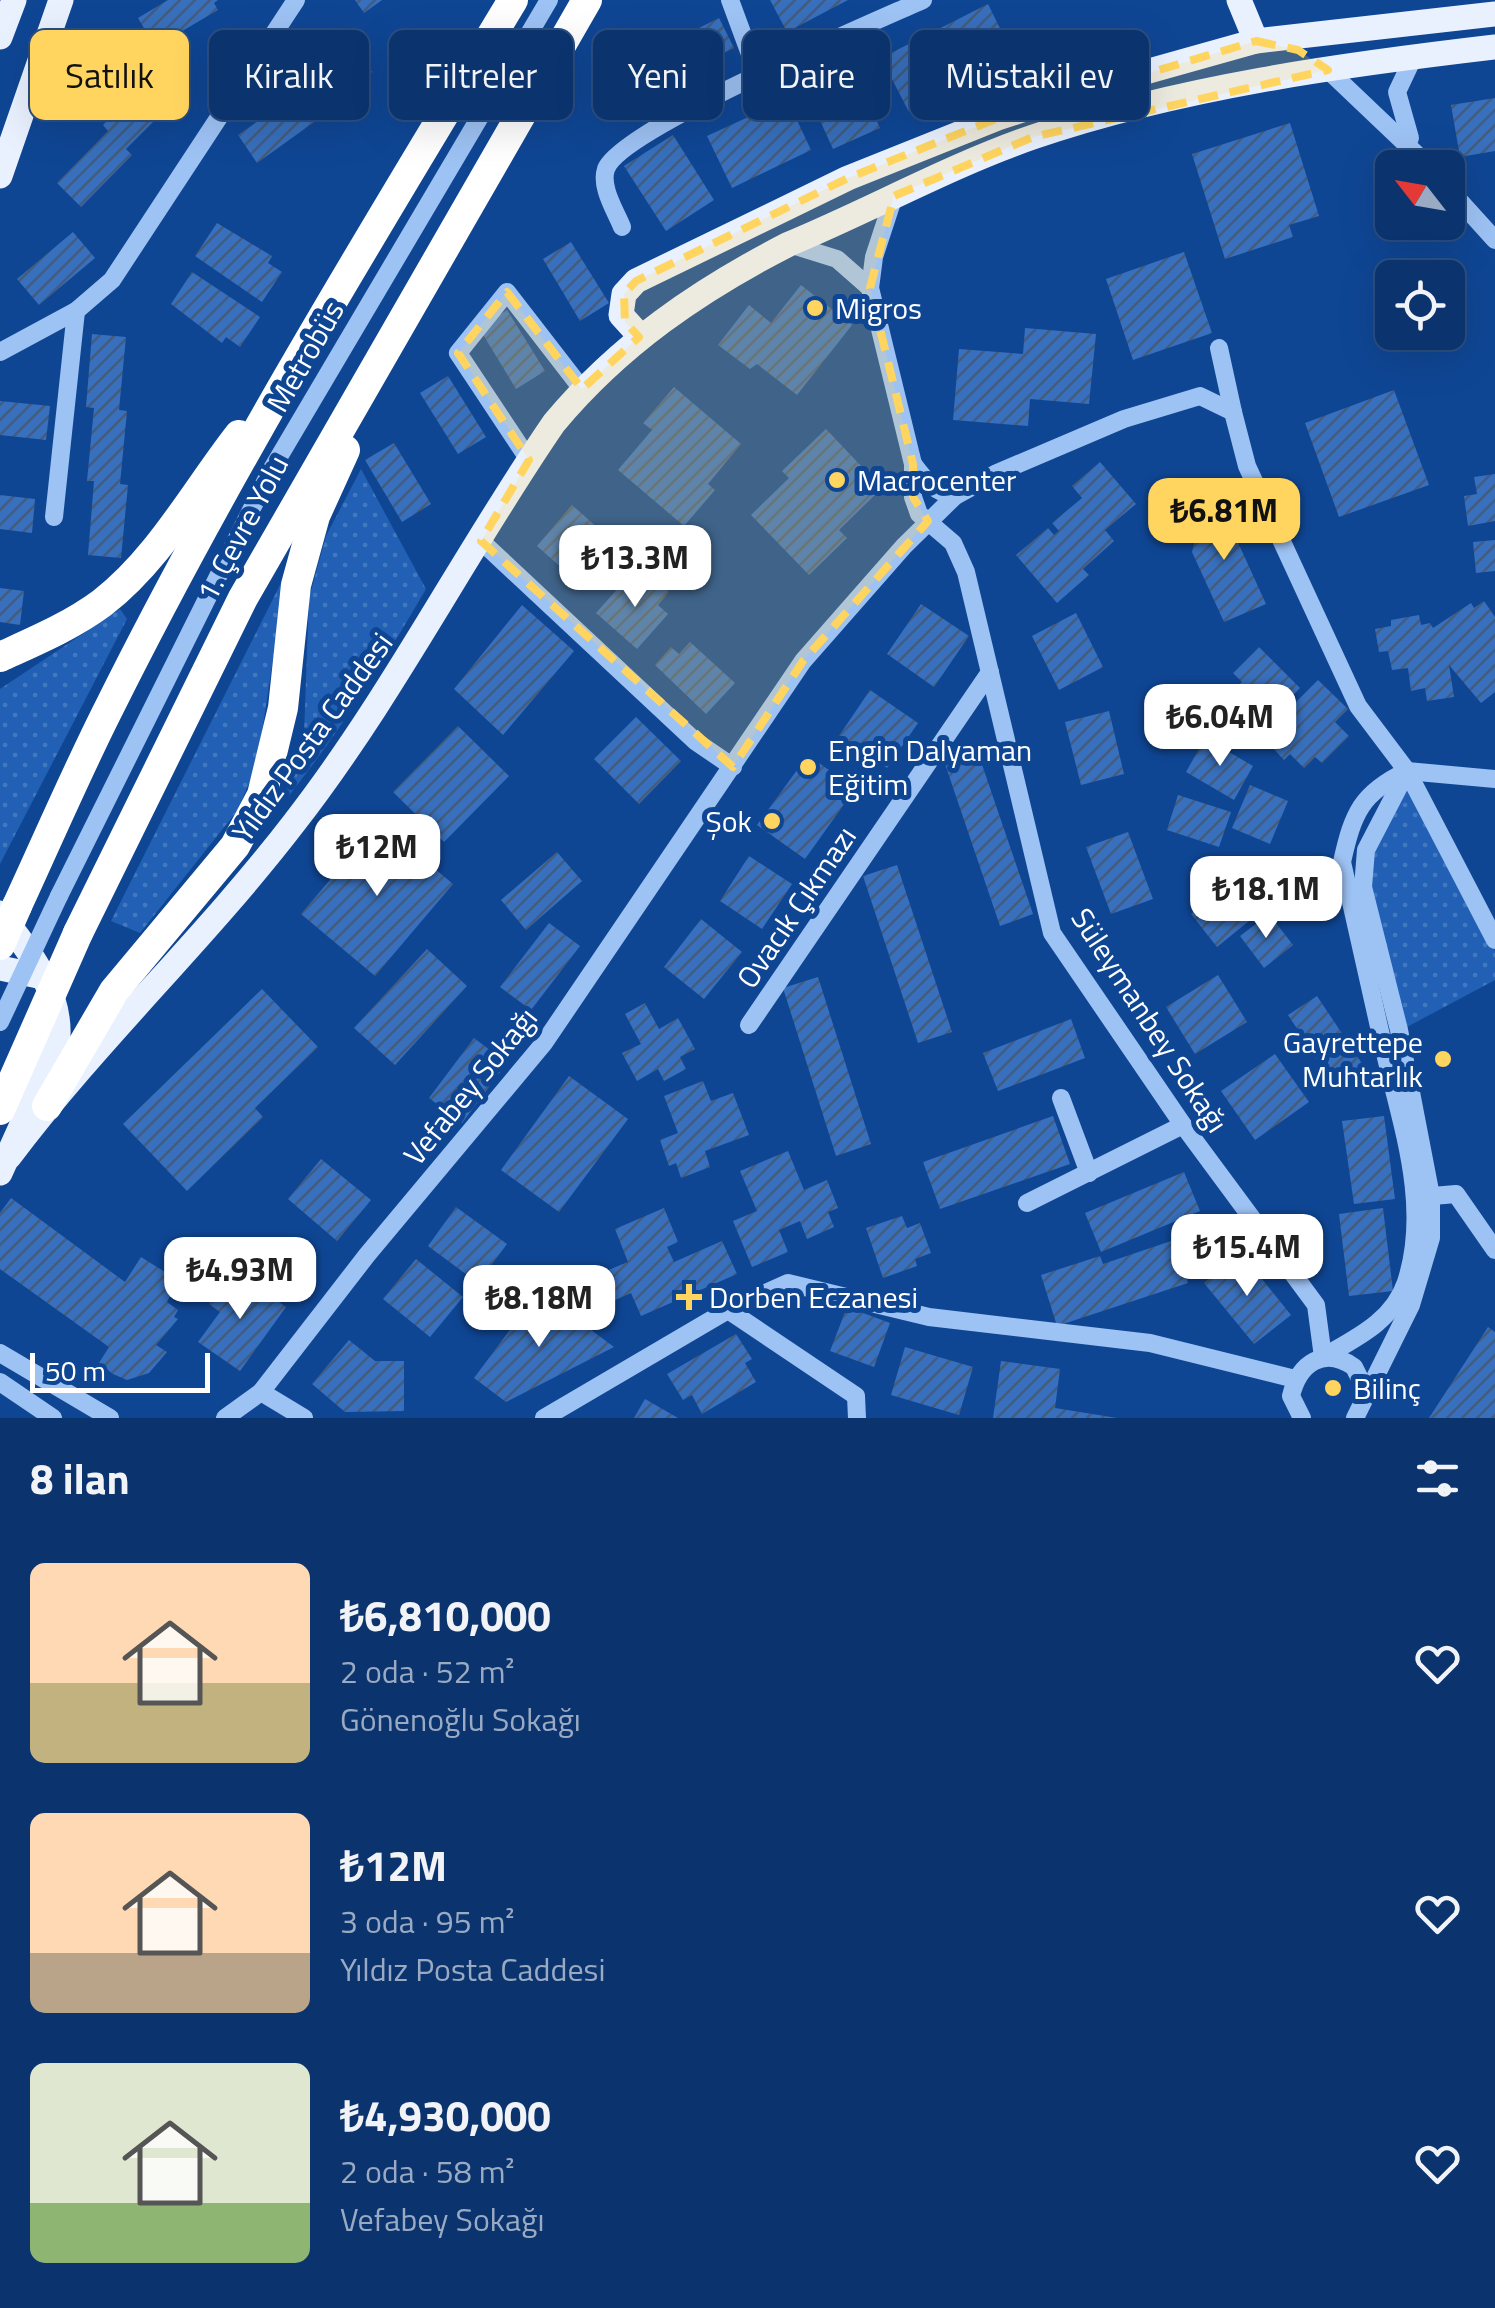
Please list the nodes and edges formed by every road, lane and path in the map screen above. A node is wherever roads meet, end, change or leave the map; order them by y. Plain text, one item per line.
1 (14, 0) edge
2 (61, 0) edge
3 (296, 0) edge
4 (513, 0) edge
5 (549, 0) edge
6 (587, 0) edge
7 (730, 0) edge
8 (923, 0) edge
9 (1239, 0) edge
10 (1495, 14) edge
11 (858, 30) edge
12 (743, 35) edge
13 (0, 38) edge
14 (1256, 41) junction
15 (1495, 47) edge
16 (1414, 56) junction
17 (1328, 70) junction
18 (743, 84) edge
19 (1178, 98) junction
20 (1414, 147) junction
21 (1416, 150) edge
22 (0, 176) edge
23 (894, 196) junction
24 (1465, 207) edge
25 (622, 226) dead end
26 (1495, 240) edge
27 (789, 244) junction
28 (434, 262) junction
29 (870, 288) junction
30 (76, 311) junction
31 (640, 336) junction
32 (1219, 348) dead end
33 (0, 352) edge
34 (299, 357) junction
35 (582, 389) junction
36 (1233, 412) junction
37 (529, 460) junction
38 (913, 464) junction
39 (955, 496) junction
40 (54, 517) dead end
41 (928, 521) junction
42 (481, 542) junction
43 (0, 658) edge
44 (990, 672) junction
45 (734, 767) junction
46 (1407, 771) junction
47 (1495, 779) edge
48 (9, 909) edge
49 (1495, 940) edge
50 (0, 944) edge
51 (0, 968) edge
52 (43, 976) junction
53 (0, 1022) edge
54 (749, 1025) dead end
55 (46, 1091) junction
56 (1061, 1098) dead end
57 (0, 1110) edge
58 (1184, 1125) junction
59 (3, 1156) edge
60 (1089, 1173) junction
61 (1424, 1197) junction
62 (1026, 1203) dead end
63 (1495, 1250) edge
64 (728, 1310) junction
65 (0, 1354) edge
66 (1323, 1357) junction
67 (0, 1382) edge
68 (1293, 1387) junction
69 (261, 1392) junction
70 (1357, 1415) edge
71 (53, 1418) edge
72 (110, 1418) edge
73 (225, 1418) edge
74 (277, 1418) edge
75 (304, 1418) edge
76 (544, 1418) edge
77 (856, 1418) edge
78 (1292, 1418) edge
79 (1302, 1418) edge

1 - 13 main road
2 - 22 main road
3 - 30 street
4 - 34 highway, 1. Çevre Yolu
5 - 53 street, Metrobüs, bridge
6 - 28 highway, 1. Çevre Yolu
7 - 12 street
8 - 11 street
9 - 14 main road
10 - 14 main road
14 - 17 main road
14 - 19 main road
14 - 31 main road
15 - 16 main road, Yıldız Posta Caddesi
16 - 17 main road, Yıldız Posta Caddesi
16 - 20 street
17 - 19 main road, Yıldız Posta Caddesi
17 - 20 street
18 - 25 street
19 - 23 main road, Yıldız Posta Caddesi
20 - 21 street
23 - 27 main road, Yıldız Posta Caddesi
23 - 29 street, Süleymanbey Sokağı
24 - 26 street
27 - 29 street
27 - 31 main road, Yıldız Posta Caddesi
28 - 55 highway
28 - 57 highway, 1. Çevre Yolu, bridge
29 - 38 street, Süleymanbey Sokağı
30 - 33 street
30 - 40 street
31 - 35 main road, Yıldız Posta Caddesi
32 - 36 street
34 - 43 highway
34 - 48 highway, 1. Çevre Yolu
35 - 37 main road, Yıldız Posta Caddesi
35 - 37 street
36 - 39 street
36 - 46 street
37 - 42 main road, Yıldız Posta Caddesi
38 - 39 street
38 - 41 street, Süleymanbey Sokağı
39 - 41 street
41 - 44 street, Süleymanbey Sokağı
41 - 45 street, Vefabey Sokağı
42 - 45 street
42 - 55 main road, Yıldız Posta Caddesi
44 - 54 street, Ovacık Çıkmazı
44 - 58 street, Süleymanbey Sokağı
45 - 69 street, Vefabey Sokağı
46 - 47 street
46 - 49 street
46 - 61 street
48 - 50 highway, 1. Çevre Yolu, bridge
48 - 52 main road
51 - 52 main road
52 - 55 main road
55 - 59 main road, Yıldız Posta Caddesi
56 - 60 street
58 - 60 street
58 - 66 street, Süleymanbey Sokağı
60 - 62 street
61 - 63 street
61 - 66 street
61 - 70 street
64 - 68 street
64 - 76 street
64 - 77 street
65 - 72 street
66 - 68 street
66 - 70 street
67 - 71 street
68 - 78 street
68 - 79 street
69 - 73 street, Vefabey Sokağı
69 - 74 street
69 - 75 street

